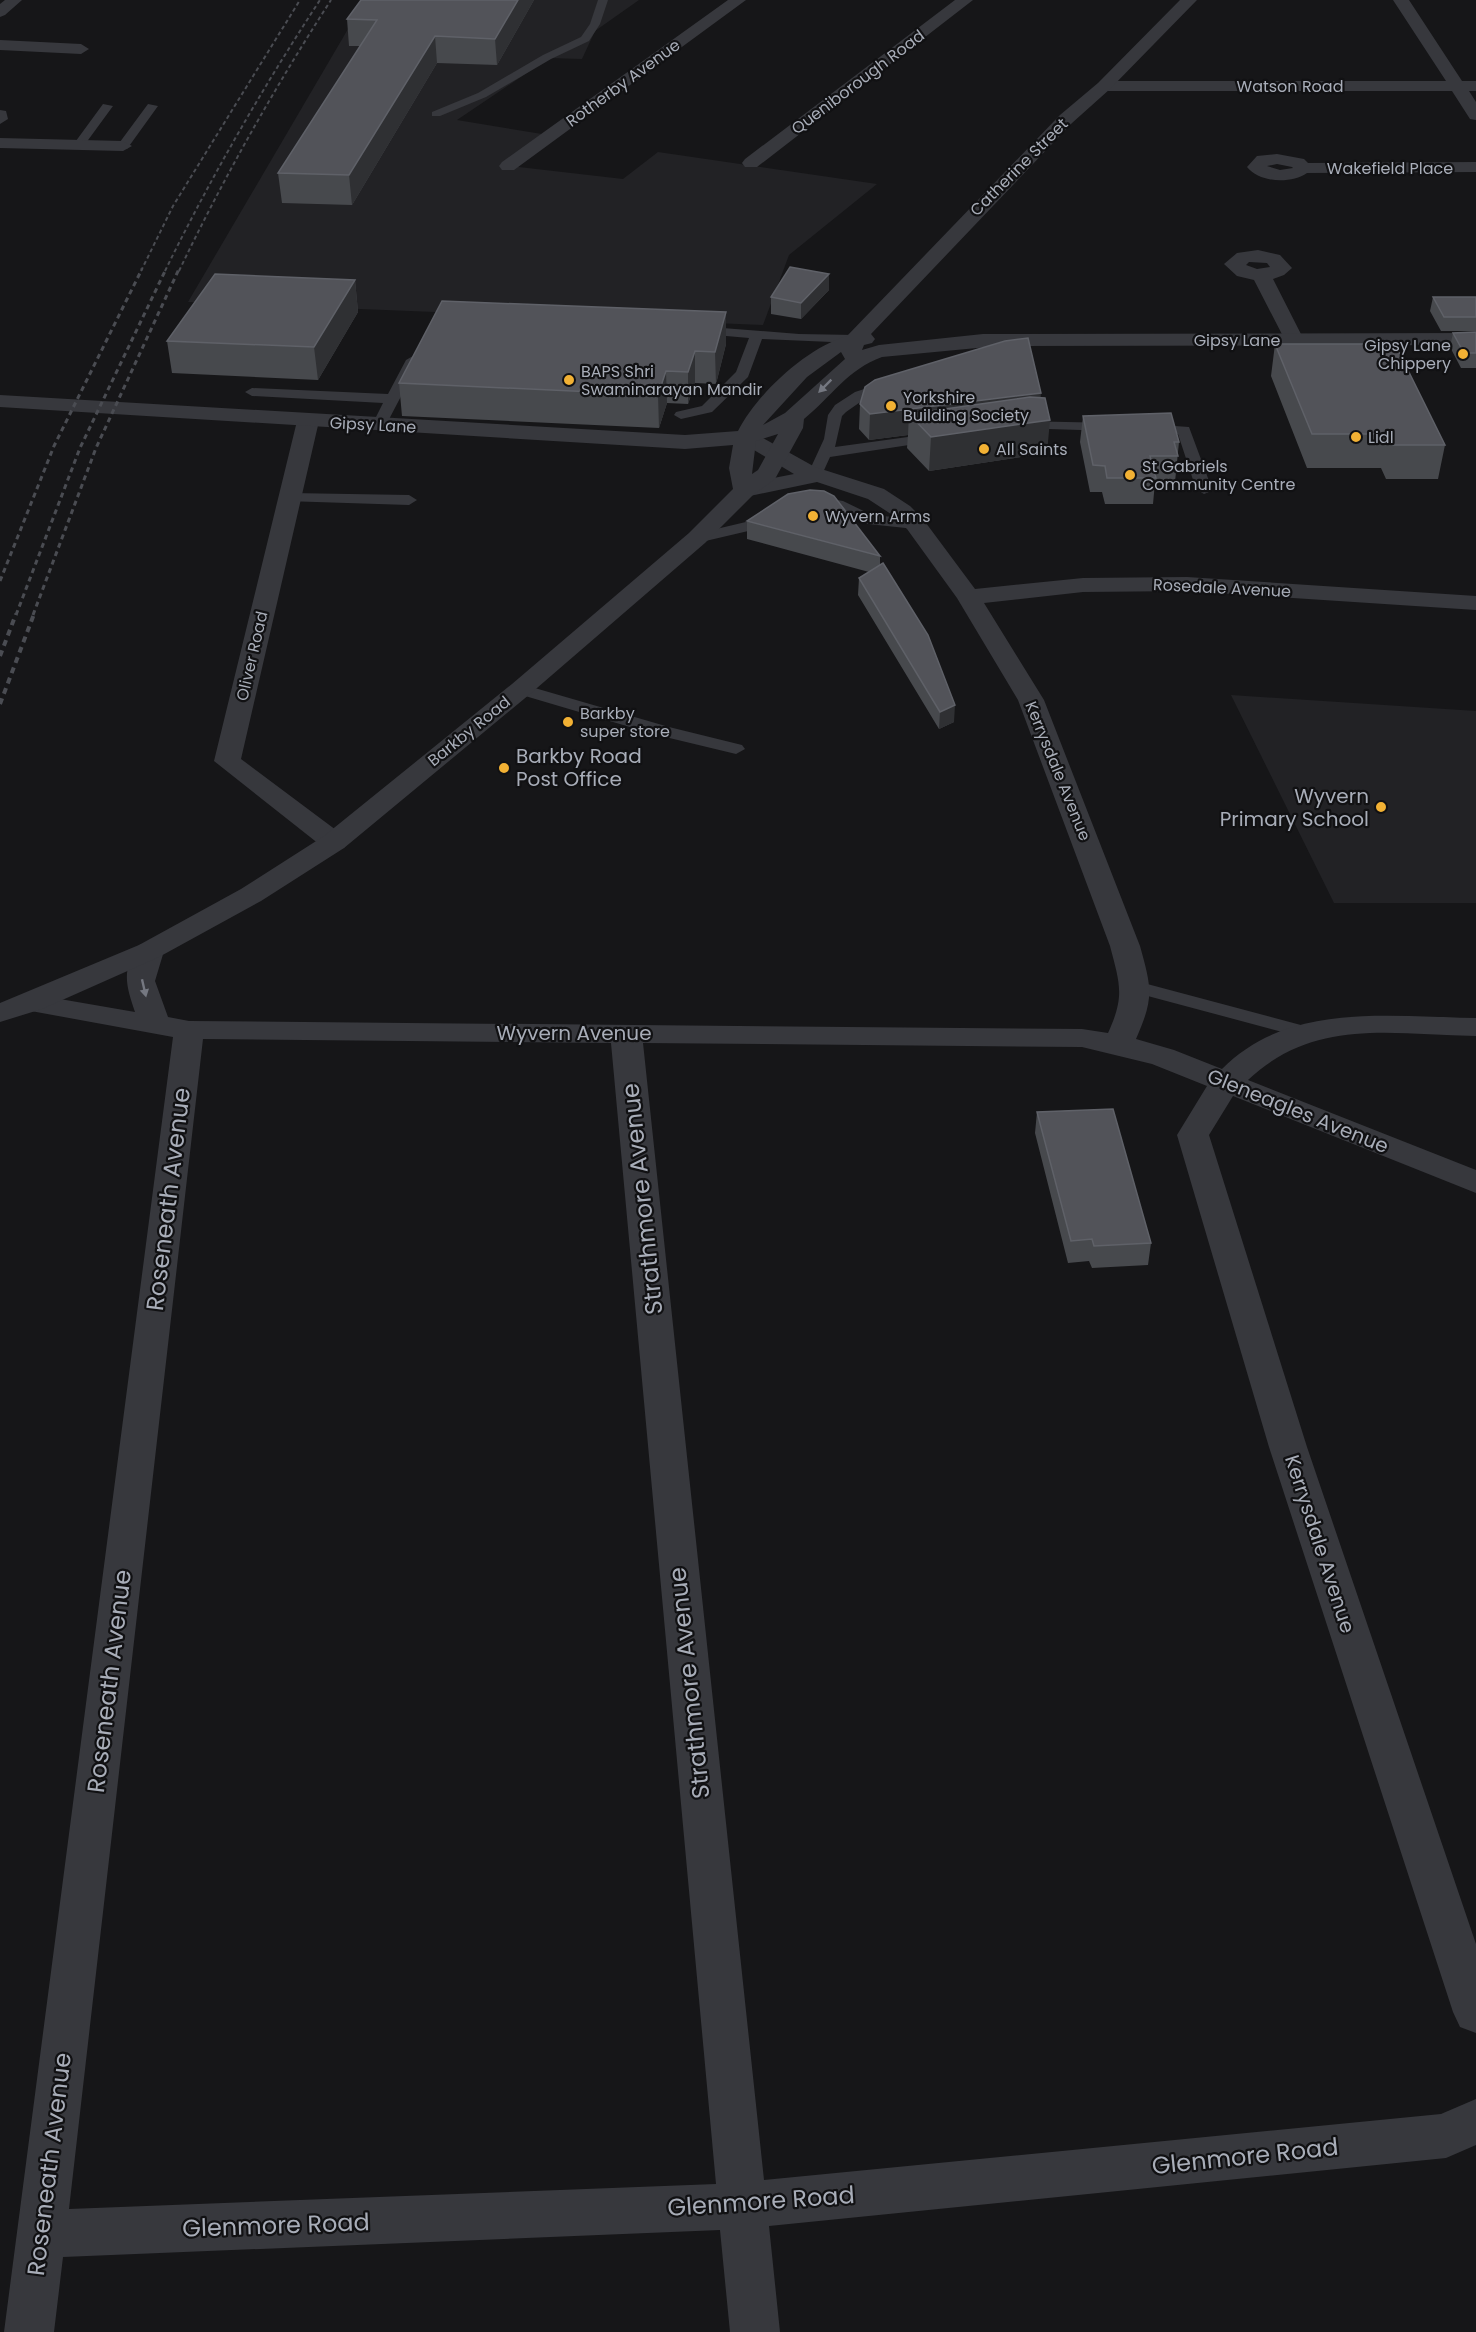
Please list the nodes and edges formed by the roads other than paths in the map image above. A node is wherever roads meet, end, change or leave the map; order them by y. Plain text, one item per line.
1 (14, 0) edge
2 (603, 0) edge
3 (738, 0) edge
4 (965, 0) edge
5 (1189, 0) edge
6 (1401, 0) edge
7 (0, 12) edge
8 (0, 45) edge
9 (81, 49) dead end
10 (1104, 86) junction
11 (1456, 86) junction
12 (1476, 86) edge
13 (107, 106) dead end
14 (152, 106) dead end
15 (436, 114) dead end
16 (1476, 115) edge
17 (0, 143) edge
18 (78, 145) junction
19 (123, 146) joint
20 (751, 163) dead end
21 (508, 166) dead end
22 (1476, 167) edge
23 (1303, 168) dead end
24 (1261, 274) dead end
25 (892, 319) junction
26 (686, 330) edge
27 (757, 335) junction
28 (937, 338) junction
29 (855, 339) junction
30 (1476, 339) edge
31 (1294, 340) junction
32 (420, 345) edge
33 (992, 349) junction
34 (849, 362) junction
35 (907, 380) edge
36 (252, 392) dead end
37 (392, 399) junction
38 (0, 401) edge
39 (681, 415) dead end
40 (794, 417) junction
41 (308, 421) junction
42 (379, 425) junction
43 (1004, 427) edge
44 (957, 434) edge
45 (747, 436) junction
46 (685, 442) junction
47 (828, 453) junction
48 (778, 456) junction
49 (816, 476) junction
50 (742, 480) junction
51 (1204, 489) dead end
52 (290, 498) junction
53 (409, 500) dead end
54 (915, 524) junction
55 (697, 538) junction
56 (968, 597) junction
57 (1476, 603) edge
58 (521, 689) junction
59 (736, 748) dead end
60 (334, 842) junction
61 (149, 951) junction
62 (1137, 987) junction
63 (31, 1003) junction
64 (0, 1013) edge
65 (1476, 1027) edge
66 (172, 1028) junction
67 (1305, 1032) junction
68 (626, 1034) junction
69 (1118, 1044) junction
70 (1227, 1082) junction
71 (1476, 1182) edge
72 (1476, 2012) edge
73 (1476, 2121) edge
74 (740, 2206) junction
75 (41, 2234) junction
76 (28, 2332) edge
77 (755, 2332) edge

1 - 7 street
2 - 15 lane
3 - 21 street, Rotherby Avenue
4 - 20 street, Queniborough Road
5 - 10 street, Catherine Street
6 - 11 street
8 - 9 street
10 - 11 street, Watson Road
10 - 25 street, Catherine Street
11 - 12 street, Watson Road
11 - 16 street
13 - 18 lane
14 - 19 lane
17 - 18 street
18 - 19 street
22 - 23 street, Wakefield Place
24 - 31 street
25 - 28 street
25 - 29 street, Catherine Street
26 - 27 lane
27 - 29 lane
27 - 39 lane
28 - 29 street, Gipsy Lane
28 - 33 street, Gipsy Lane
29 - 34 street
29 - 45 street, Gipsy Lane
30 - 31 street, Gipsy Lane
31 - 33 street, Gipsy Lane
32 - 37 lane
33 - 34 street, Gipsy Lane
34 -> 40 street, Gipsy Lane
35 - 47 lane
36 - 37 lane
37 - 42 lane
38 - 41 street, Gipsy Lane
40 - 45 street, Gipsy Lane
40 - 48 street, Barkby Road
41 - 42 street, Gipsy Lane
41 - 52 street, Oliver Road
42 - 46 street, Gipsy Lane
43 - 51 lane
44 - 47 lane
45 - 46 street, Gipsy Lane
45 - 48 street, Kerrysdale Avenue
45 - 50 street
46 - 50 street
47 - 49 lane
48 - 49 street, Kerrysdale Avenue
48 - 50 street, Barkby Road
49 - 50 street, Kerrysdale Avenue
49 - 54 street, Kerrysdale Avenue
50 - 55 street, Barkby Road
52 - 53 lane
52 - 60 street, Oliver Road
54 - 55 lane
54 - 56 street, Kerrysdale Avenue
55 - 58 street, Barkby Road
56 - 57 street, Rosedale Avenue
56 - 62 street, Kerrysdale Avenue
58 - 59 lane
58 - 60 street, Barkby Road
60 - 61 street, Barkby Road
61 - 63 street, Barkby Road
61 -> 66 street
62 - 67 lane
62 - 69 street, Kerrysdale Avenue
63 - 64 street, Barkby Road
63 - 66 street, Wyvern Avenue
65 - 67 street
66 - 68 street, Wyvern Avenue
66 - 75 street, Roseneath Avenue
67 - 70 street
68 - 69 street, Wyvern Avenue
68 - 74 street, Strathmore Avenue
69 - 70 street, Gleneagles Avenue
70 - 71 street, Gleneagles Avenue
70 - 72 street, Kerrysdale Avenue
73 - 74 street, Glenmore Road
74 - 75 street, Glenmore Road
74 - 77 street, Strathmore Avenue
75 - 76 street, Roseneath Avenue

